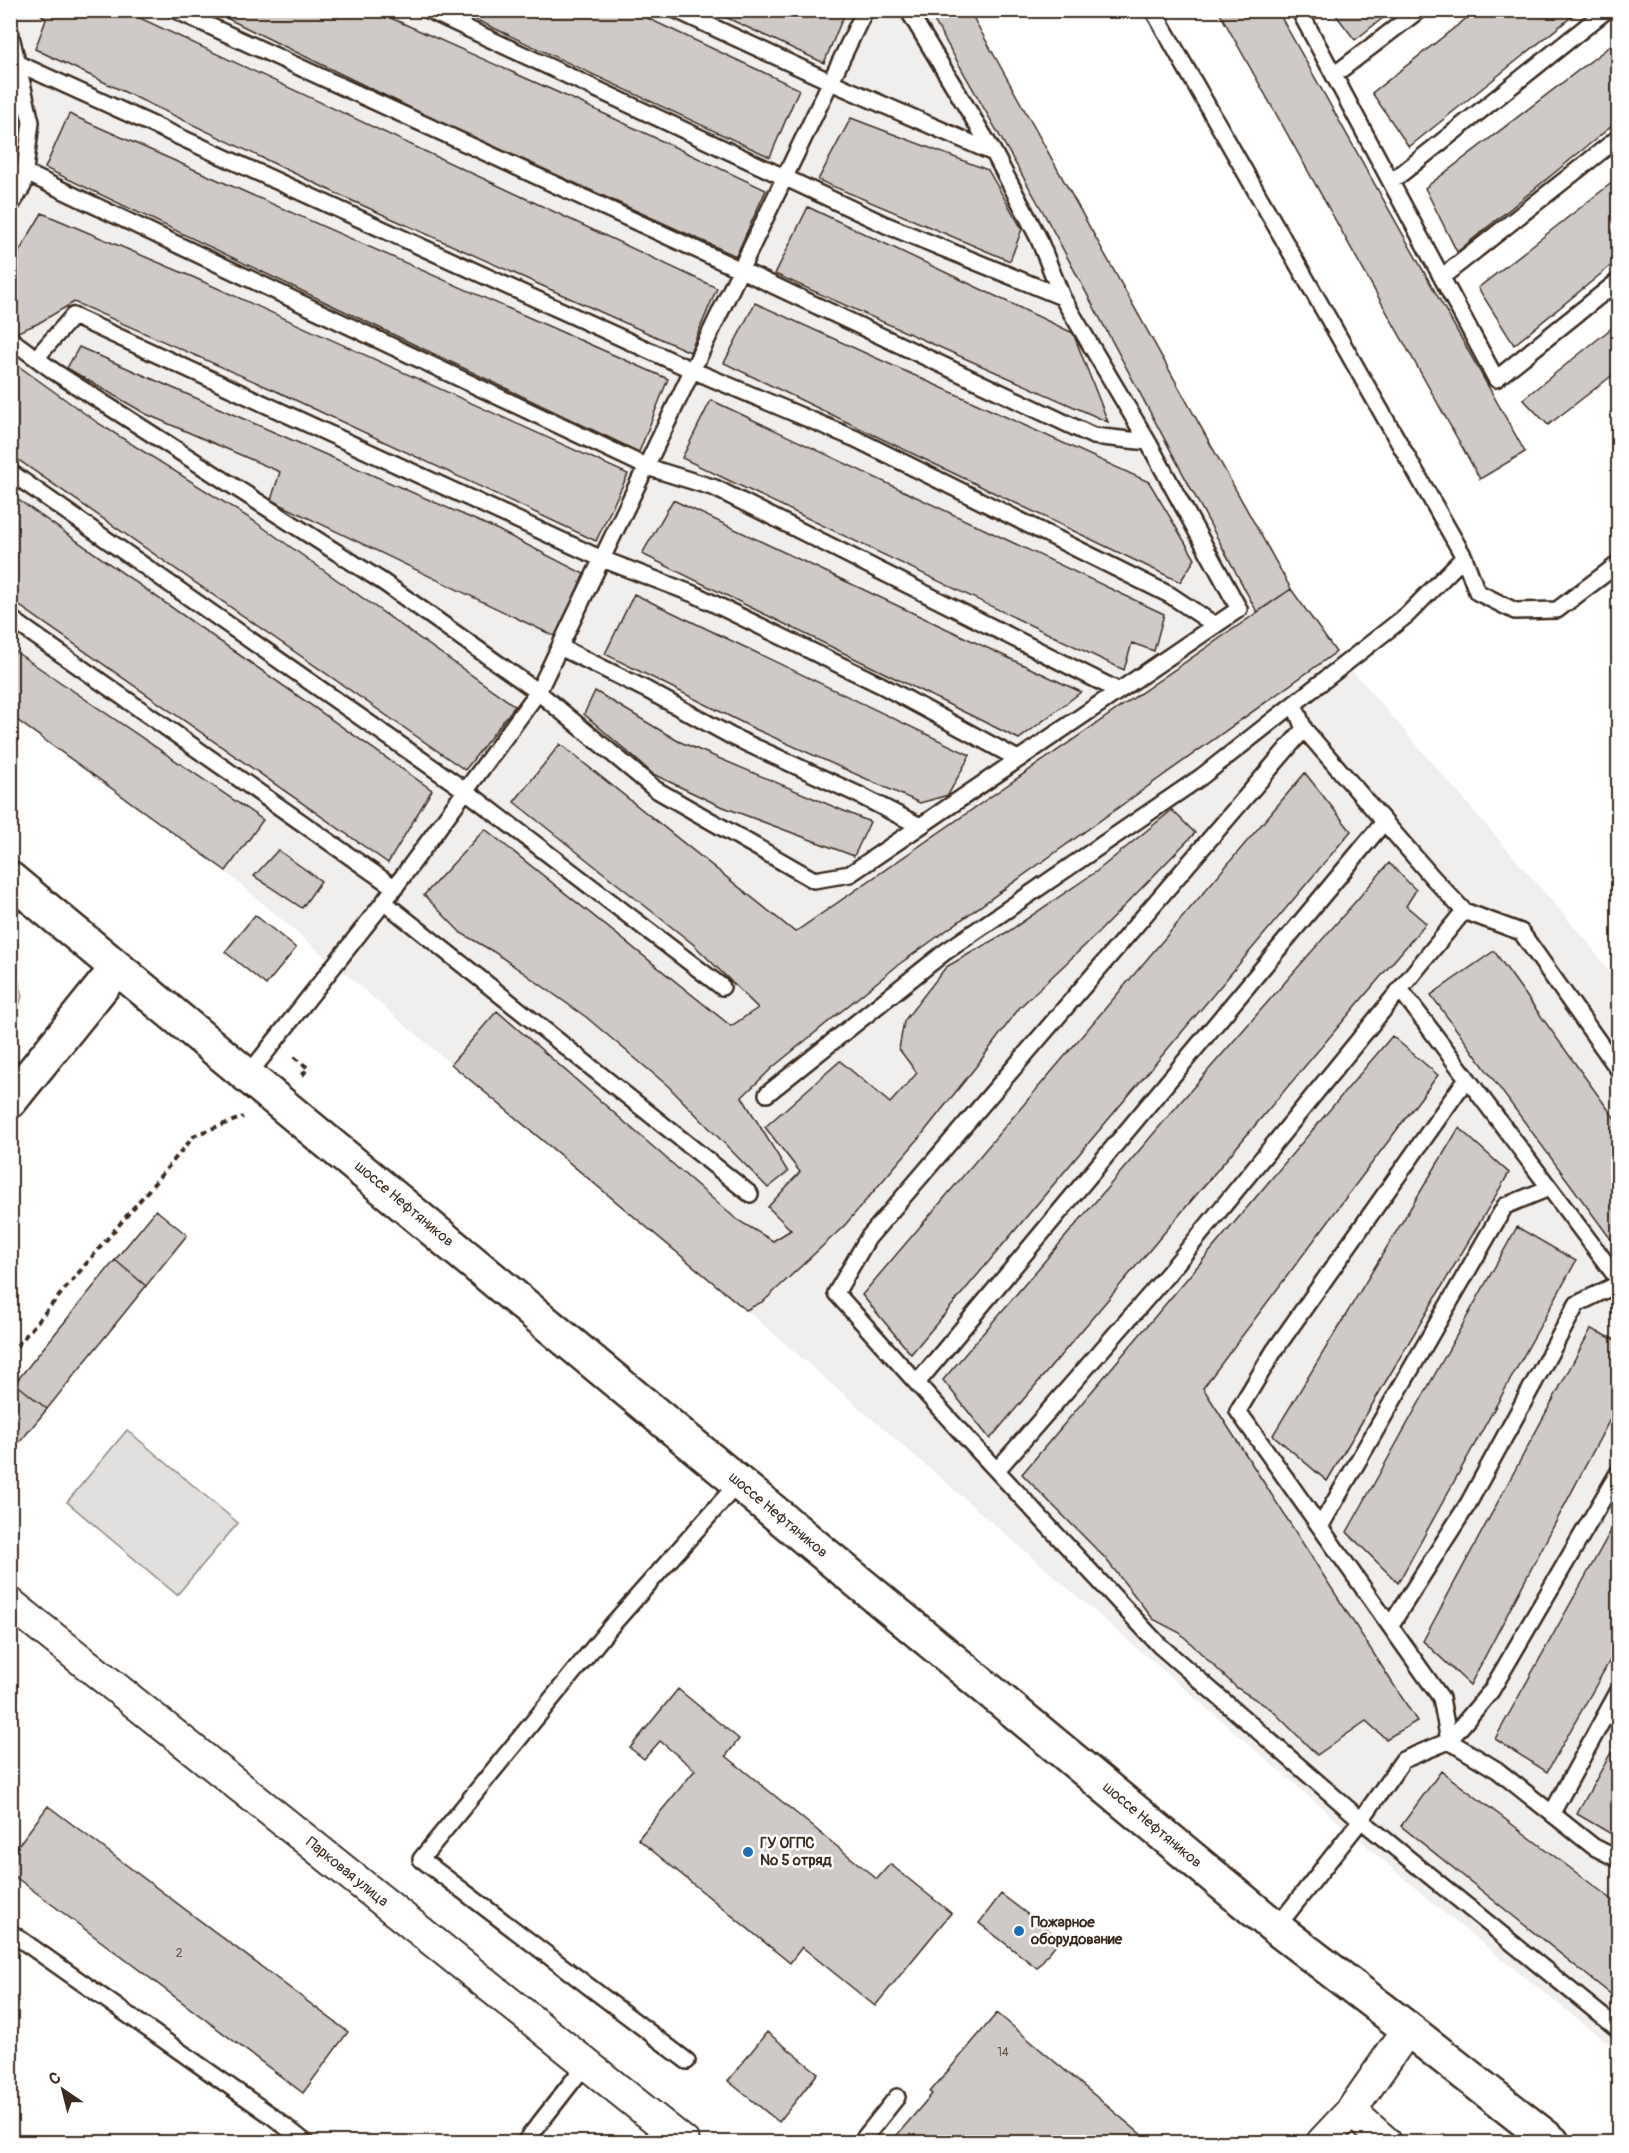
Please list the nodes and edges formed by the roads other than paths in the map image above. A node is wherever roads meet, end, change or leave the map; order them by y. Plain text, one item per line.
1 (174, 10) edge
2 (428, 10) edge
3 (676, 10) edge
4 (865, 10) edge
5 (908, 10) edge
6 (1153, 10) edge
7 (1299, 10) edge
8 (1419, 10) edge
9 (1607, 10) edge
10 (10, 32) edge
11 (17, 63) junction
12 (1334, 75) junction
13 (831, 82) junction
14 (1618, 138) edge
15 (994, 153) junction
16 (24, 172) junction
17 (785, 178) junction
18 (1391, 182) junction
19 (10, 207) edge
20 (741, 270) junction
21 (1442, 278) junction
22 (1618, 281) edge
23 (1062, 297) junction
24 (10, 339) edge
25 (36, 358) junction
26 (693, 370) junction
27 (1148, 442) junction
28 (647, 467) junction
29 (10, 472) edge
30 (1464, 557) junction
31 (602, 559) junction
32 (1618, 564) edge
33 (10, 618) edge
34 (1215, 625) junction
35 (560, 647) junction
36 (1119, 691) junction
37 (538, 692) junction
38 (1294, 704) junction
39 (1304, 729) junction
40 (1018, 759) junction
41 (466, 791) junction
42 (1384, 822) junction
43 (920, 826) junction
44 (10, 879) edge
45 (395, 888) junction
46 (384, 902) junction
47 (1464, 911) junction
48 (117, 968) junction
49 (722, 987) dead end
50 (1400, 989) junction
51 (1618, 1068) edge
52 (248, 1075) junction
53 (1467, 1078) junction
54 (767, 1094) dead end
55 (10, 1101) edge
56 (1549, 1188) junction
57 (750, 1194) dead end
58 (1618, 1280) edge
59 (1618, 1284) edge
60 (917, 1383) junction
61 (997, 1470) junction
62 (1618, 1473) edge
63 (739, 1482) junction
64 (1320, 1527) junction
65 (10, 1603) edge
66 (1390, 1626) junction
67 (1618, 1692) edge
68 (1449, 1741) junction
69 (1552, 1813) junction
70 (1361, 1820) junction
71 (1618, 1859) edge
72 (1276, 1928) junction
73 (10, 1932) edge
74 (1408, 2029) junction
75 (1618, 2029) edge
76 (687, 2061) dead end
77 (586, 2064) junction
78 (897, 2097) dead end
79 (1351, 2111) junction
80 (305, 2142) edge
81 (525, 2142) edge
82 (684, 2142) edge
83 (861, 2142) edge
84 (1322, 2142) edge
85 (1386, 2142) edge
86 (1552, 2142) edge

1 - 20 lane
2 - 17 lane
3 - 13 lane
4 - 13 lane
5 - 15 lane
6 - 30 lane
7 - 12 lane
8 - 12 lane
9 - 18 lane
10 - 11 lane
11 - 16 lane
11 - 26 lane
12 - 18 lane
13 - 15 lane
13 - 17 lane
14 - 21 lane
15 - 23 lane
16 - 19 lane
16 - 28 lane
17 - 20 lane
17 - 23 lane
18 - 21 lane
20 - 26 lane
20 - 27 lane
21 - 22 lane
23 - 27 lane
24 - 25 lane
25 - 31 lane
25 - 37 lane
26 - 28 lane
26 - 34 lane
27 - 34 lane
28 - 31 lane
28 - 36 lane
29 - 41 lane
30 - 32 lane
30 - 38 lane
31 - 35 lane
31 - 40 lane
33 - 45 lane
34 - 36 lane
35 - 37 lane
35 - 43 lane
36 - 40 lane
37 - 41 lane
37 - 43 lane
38 - 39 lane
38 - 54 lane
39 - 42 lane
39 - 60 lane
40 - 43 lane
41 - 45 lane
41 - 49 lane
42 - 47 lane
42 - 60 lane
44 - 48 main road, шоссе Нефтяников
45 - 46 lane
46 - 52 lane
46 - 57 lane
47 - 50 lane
47 - 51 lane
48 - 52 main road, шоссе Нефтяников
48 - 55 main road
50 - 53 lane
50 - 61 lane
52 - 63 main road, шоссе Нефтяников
53 - 56 lane
53 - 64 lane
56 - 58 lane
56 - 64 lane
59 - 66 lane
60 - 61 lane
61 - 70 lane
62 - 68 lane
63 - 72 main road, шоссе Нефтяников
63 - 76 lane
64 - 66 lane
65 - 77 street, Парковая улица
66 - 68 lane
67 - 69 lane
68 - 69 lane
68 - 70 lane
69 - 71 lane
70 - 72 lane
70 - 75 lane
72 - 74 main road, шоссе Нефтяников
73 - 80 lane
74 - 79 street
74 - 86 main road, шоссе Нефтяников
77 - 81 lane
77 - 82 street, Парковая улица
78 - 83 lane
79 - 84 street
79 - 85 street

